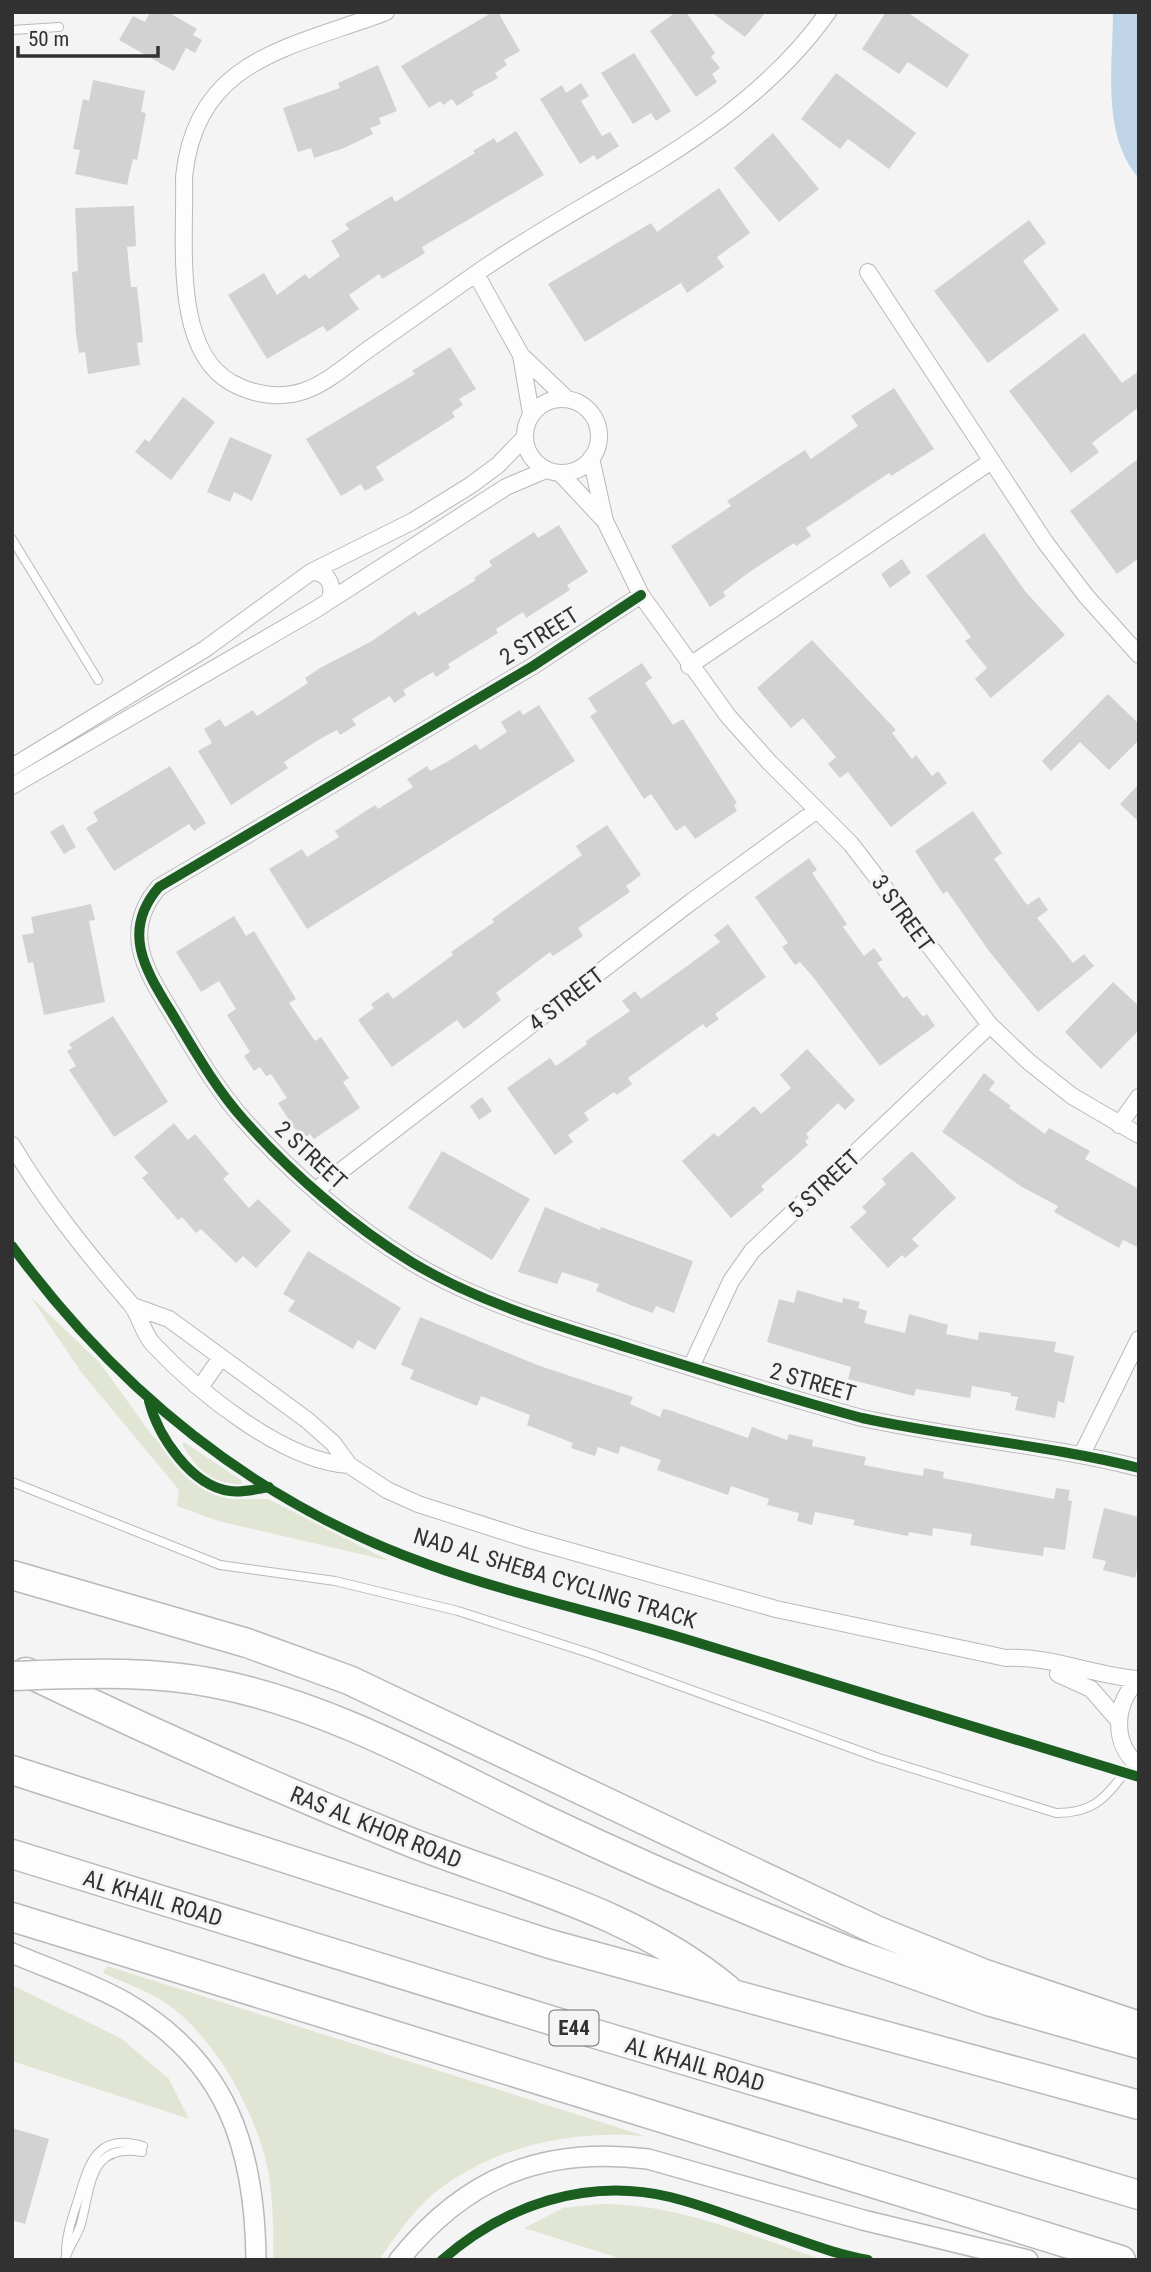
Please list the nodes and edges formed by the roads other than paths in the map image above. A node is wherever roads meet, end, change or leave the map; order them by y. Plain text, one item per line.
1 (386, 12) edge
2 (828, 12) edge
3 (59, 27) dead end
4 (12, 30) edge
5 (868, 272) dead end
6 (476, 274) junction
7 (521, 355) junction
8 (567, 399) junction
9 (531, 414) junction
10 (525, 437) junction
11 (592, 458) junction
12 (990, 462) junction
13 (553, 472) junction
14 (605, 521) junction
15 (12, 539) edge
16 (311, 572) junction
17 (641, 595) junction
18 (329, 601) junction
19 (1133, 636) edge
20 (1139, 655) edge
21 (689, 666) junction
22 (98, 680) dead end
23 (12, 767) edge
24 (12, 786) edge
25 (817, 810) junction
26 (990, 1025) junction
27 (1139, 1097) edge
28 (1119, 1125) junction
29 (1139, 1135) edge
30 (12, 1145) edge
31 (316, 1190) junction
32 (133, 1306) junction
33 (1139, 1339) edge
34 (220, 1359) junction
35 (691, 1367) junction
36 (201, 1386) junction
37 (1082, 1454) junction
38 (349, 1465) junction
39 (1139, 1468) edge
40 (12, 1482) edge
41 (12, 1575) edge
42 (1006, 1658) junction
43 (12, 1665) edge
44 (12, 1676) edge
45 (1139, 1679) edge
46 (1119, 1721) junction
47 (1136, 1764) edge
48 (12, 1770) edge
49 (12, 1854) edge
50 (12, 1917) edge
51 (12, 1953) edge
52 (734, 1995) junction
53 (1139, 2026) edge
54 (1139, 2044) edge
55 (1139, 2105) edge
56 (143, 2149) dead end
57 (1139, 2194) edge
58 (66, 2257) edge
59 (256, 2260) edge
60 (400, 2260) edge
61 (1028, 2260) edge
62 (1121, 2260) edge

1 - 6 street
2 - 6 street
3 - 4 lane
5 - 12 street
6 - 7 street
7 - 8 street
7 - 9 street
8 - 9 street
8 - 11 street
9 - 10 street
10 - 13 street
10 - 16 street
11 - 13 street
11 - 14 street
12 - 19 street
12 - 21 street
13 - 14 street
13 - 18 street
14 - 17 street, 3 STREET
15 - 22 lane
16 - 18 street
16 - 23 street
17 - 21 street, 3 STREET
17 - 31 street, 2 STREET
18 - 24 street
19 - 20 street
21 - 25 street, 3 STREET
25 - 26 street, 3 STREET
25 - 31 street, 4 STREET
26 - 28 street, 3 STREET
26 - 35 street, 5 STREET
27 - 28 street
28 - 29 street, 3 STREET
30 - 32 street
31 - 35 street, 2 STREET
32 - 34 street
32 - 36 street
33 - 37 street
34 - 36 street
34 - 38 street
35 - 37 street, 2 STREET
36 - 38 street
37 - 39 street, 2 STREET
38 - 42 street
40 - 47 lane
41 - 53 highway
42 - 45 street
42 - 46 street
43 - 52 highway, RAS AL KHOR ROAD
44 - 54 highway, bridge
45 - 46 street
46 - 47 street
48 - 52 highway
49 - 57 highway, AL KHAIL ROAD / E44
50 - 62 highway
51 - 59 street
52 - 55 highway
56 - 58 lane
60 - 61 street

